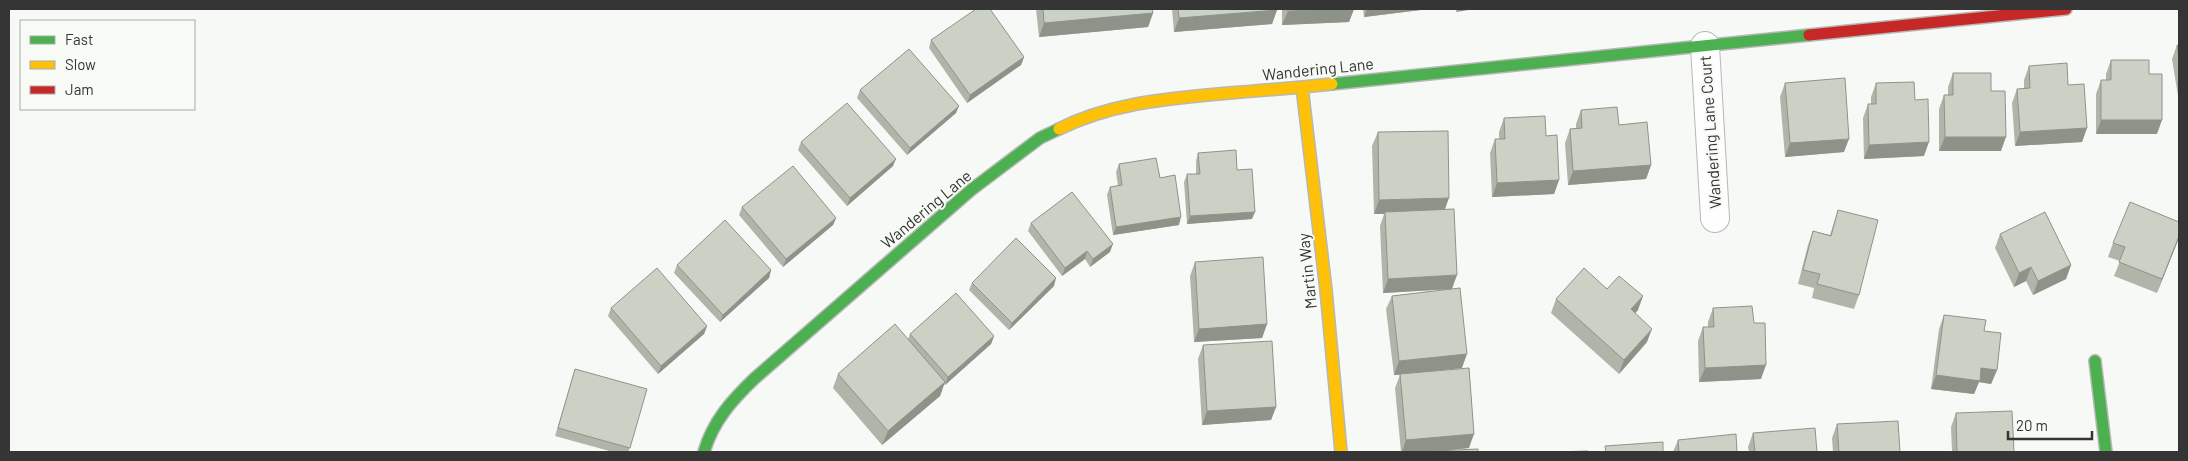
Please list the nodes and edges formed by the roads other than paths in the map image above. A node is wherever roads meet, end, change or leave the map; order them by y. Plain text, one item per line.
1 (2066, 9) edge
2 (1705, 46) junction
3 (1302, 87) junction
4 (1715, 218) dead end
5 (2095, 361) dead end
6 (704, 452) edge
7 (1341, 452) edge
8 (2106, 452) edge

1 - 2 street, Wandering Lane
2 - 3 street, Wandering Lane
2 - 4 street, Wandering Lane Court
3 - 6 street, Wandering Lane
3 - 7 street, Martin Way
5 - 8 street

